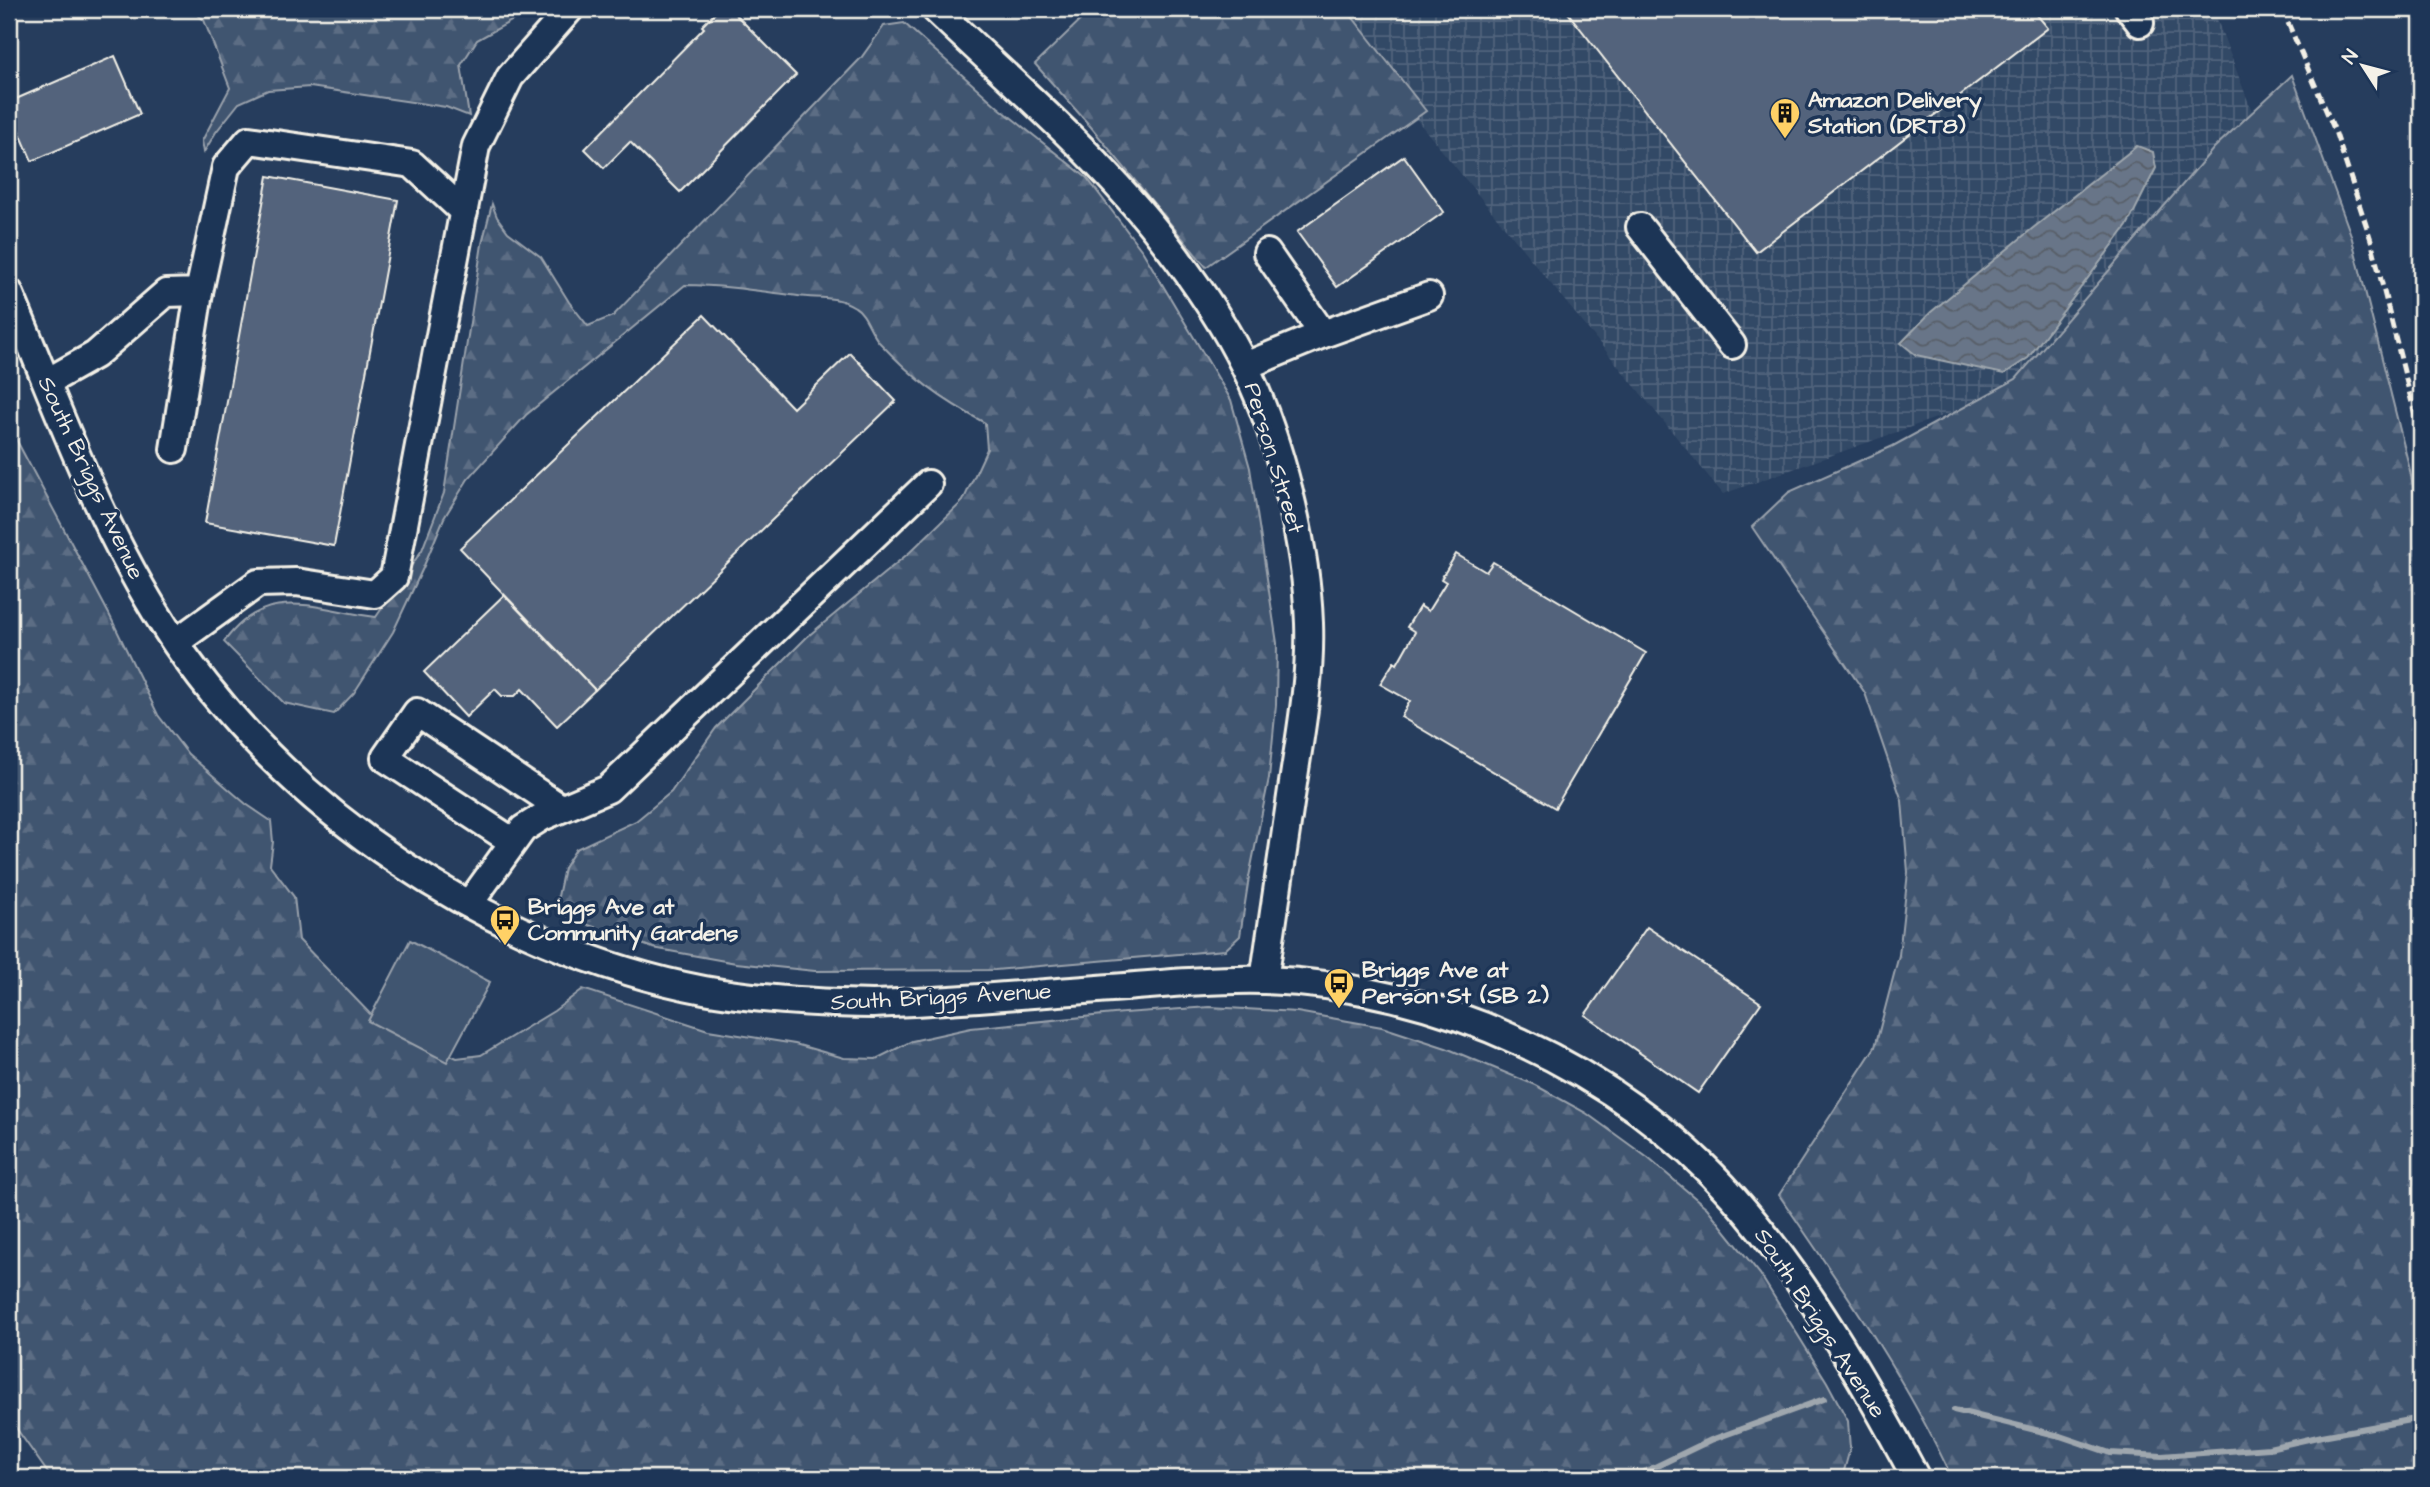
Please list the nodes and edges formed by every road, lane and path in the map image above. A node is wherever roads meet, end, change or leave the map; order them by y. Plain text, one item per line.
1 (570, 9) edge
2 (935, 9) edge
3 (464, 212) junction
4 (1640, 227) dead end
5 (1267, 253) dead end
6 (9, 292) edge
7 (199, 292) junction
8 (1429, 296) dead end
9 (1323, 334) junction
10 (1732, 345) dead end
11 (1245, 366) junction
12 (47, 382) junction
13 (174, 449) dead end
14 (928, 484) dead end
15 (176, 642) junction
16 (561, 808) junction
17 (512, 841) junction
18 (469, 904) junction
19 (1264, 980) junction
20 (1916, 1478) edge

1 - 3 street
2 - 11 street, Person Street
3 - 7 street
3 - 15 street
4 - 10 street
5 - 9 street
6 - 12 street, South Briggs Avenue
7 - 12 street
7 - 13 street
8 - 9 street
9 - 11 street
11 - 19 street, Person Street
12 - 15 street, South Briggs Avenue
14 - 16 street
15 - 18 street, South Briggs Avenue
16 - 17 street
16 - 17 street
17 - 18 street
18 - 19 street, South Briggs Avenue
19 - 20 street, South Briggs Avenue

